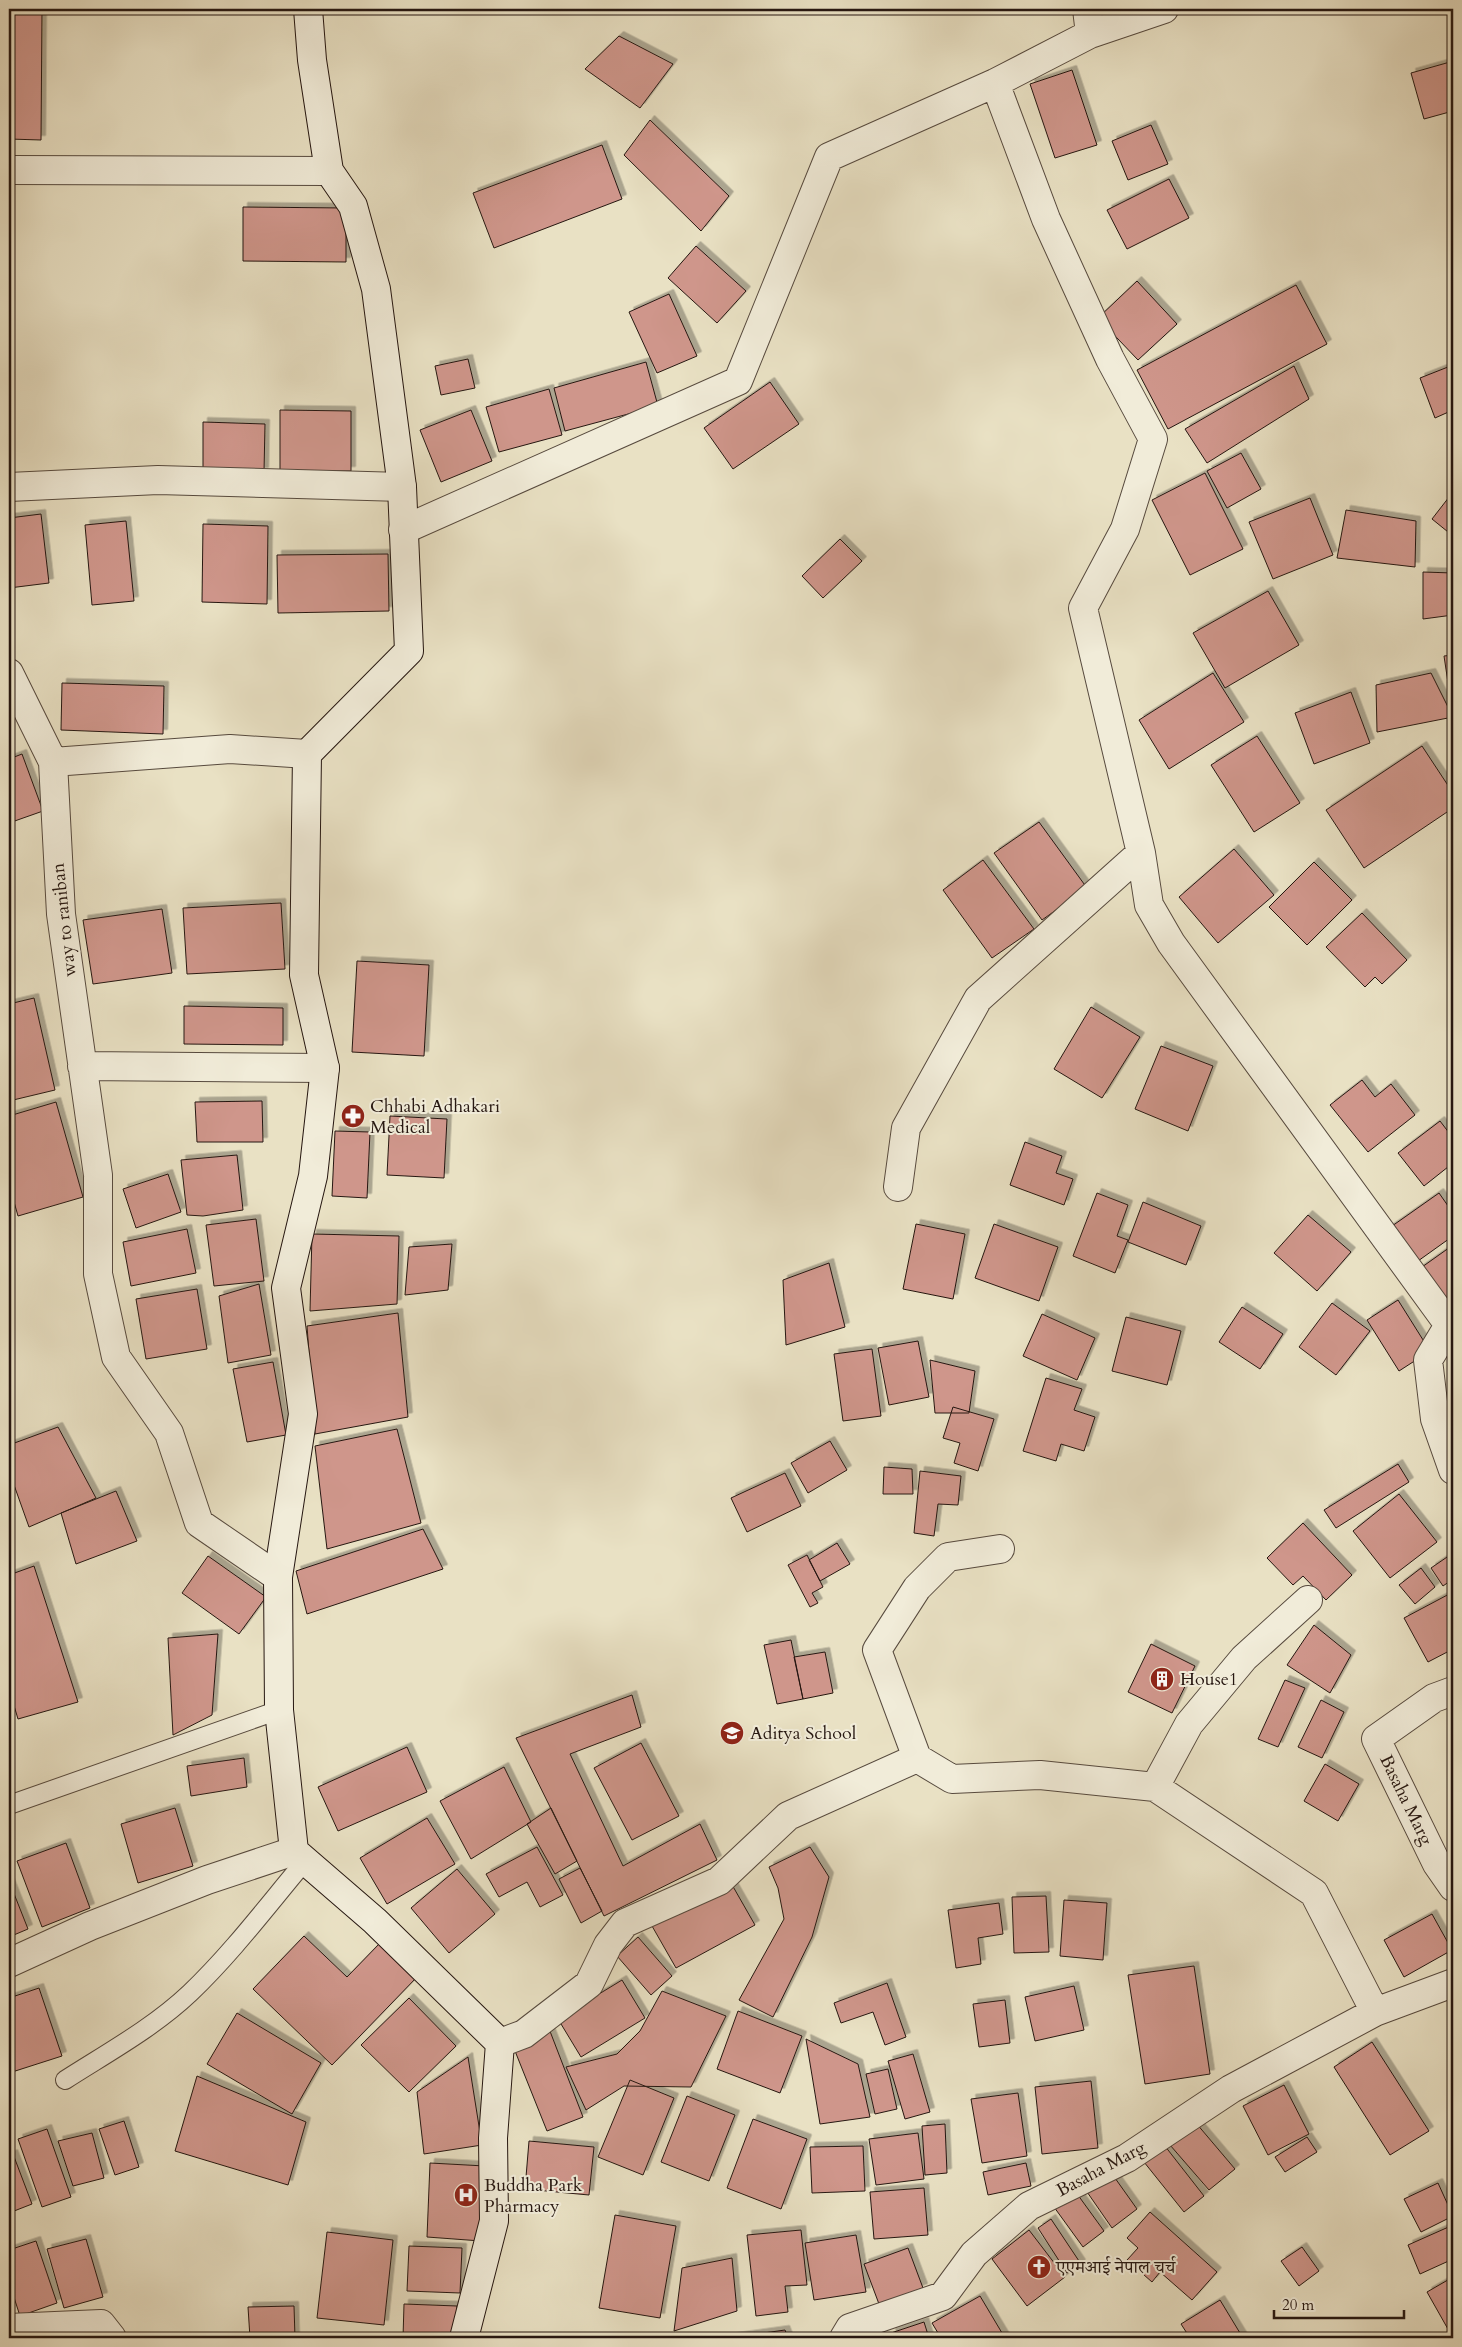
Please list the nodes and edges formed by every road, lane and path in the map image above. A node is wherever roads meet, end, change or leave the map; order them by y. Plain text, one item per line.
1 (308, 9) edge
2 (1164, 9) edge
3 (1088, 21) edge
4 (995, 83) junction
5 (9, 170) edge
6 (329, 171) junction
7 (9, 487) edge
8 (402, 487) junction
9 (403, 530) junction
10 (9, 673) edge
11 (307, 754) junction
12 (53, 762) junction
13 (1141, 853) junction
14 (82, 1066) junction
15 (325, 1068) junction
16 (898, 1187) dead end
17 (1451, 1324) edge
18 (1453, 1470) edge
19 (1000, 1549) dead end
20 (278, 1577) junction
21 (1308, 1600) dead end
22 (1453, 1691) edge
23 (279, 1710) junction
24 (917, 1758) junction
25 (1155, 1787) junction
26 (9, 1805) edge
27 (299, 1856) junction
28 (1453, 1887) edge
29 (9, 1963) edge
30 (1453, 1983) edge
31 (1375, 2012) junction
32 (500, 2043) junction
33 (65, 2080) dead end
34 (9, 2328) edge
35 (112, 2338) edge
36 (464, 2338) edge
37 (844, 2338) edge

1 - 6 street
2 - 3 street
3 - 4 street
4 - 9 street
4 - 13 street
5 - 6 street
6 - 8 street
7 - 8 street
8 - 9 street
9 - 11 street
10 - 12 street, way to raniban
11 - 12 street
11 - 15 street
12 - 14 street, way to raniban
13 - 16 street
13 - 17 street
14 - 15 street
14 - 20 street, way to raniban
15 - 20 street
17 - 18 street
19 - 24 street
20 - 23 street
21 - 25 street
22 - 28 street, Basaha Marg
23 - 26 lane
23 - 27 street
24 - 25 street
24 - 32 street
25 - 31 street
27 - 29 street
27 - 32 street
27 - 33 lane
30 - 31 street, Basaha Marg
31 - 37 street, Basaha Marg
32 - 36 street
34 - 35 street

